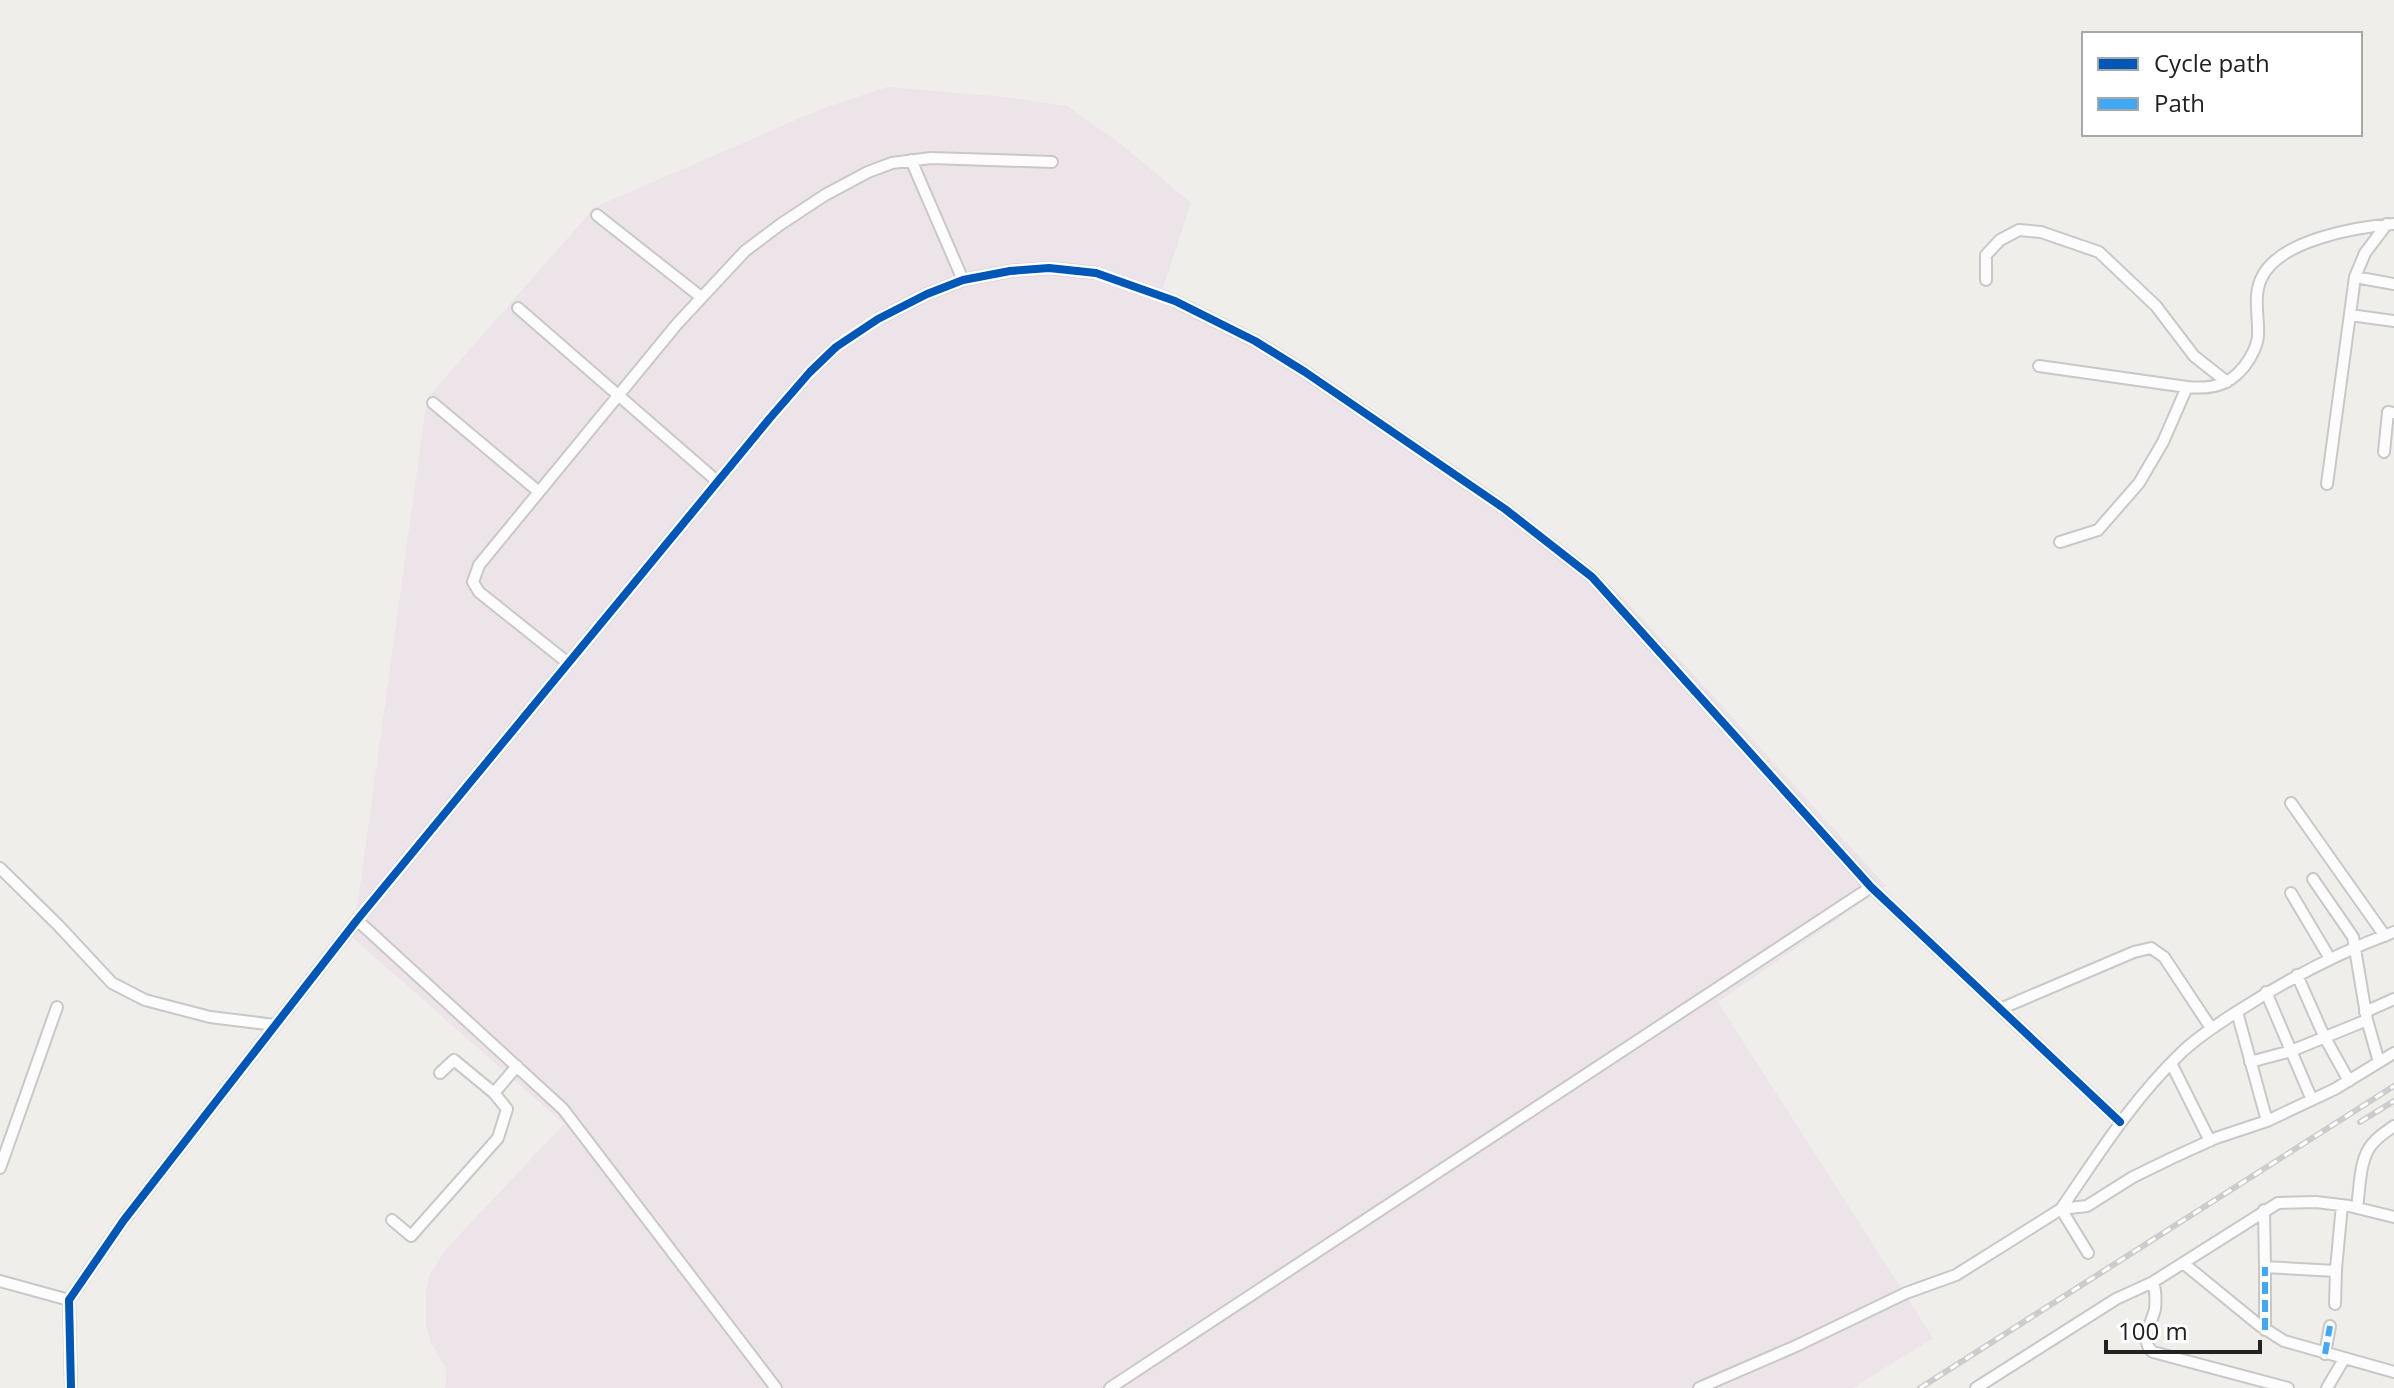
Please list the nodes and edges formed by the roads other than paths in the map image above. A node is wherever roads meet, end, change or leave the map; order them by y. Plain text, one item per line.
1 (911, 160) junction
2 (1052, 162) dead end
3 (597, 215) dead end
4 (2390, 224) edge
5 (2355, 277) junction
6 (963, 280) junction
7 (1986, 280) dead end
8 (2394, 284) edge
9 (701, 297) junction
10 (518, 308) dead end
11 (2350, 315) junction
12 (2394, 321) edge
13 (2039, 366) dead end
14 (2227, 382) junction
15 (2187, 387) junction
16 (618, 395) junction
17 (433, 403) dead end
18 (2394, 413) edge
19 (2384, 452) dead end
20 (718, 482) junction
21 (2327, 484) dead end
22 (539, 492) junction
23 (2060, 542) dead end
24 (568, 663) junction
25 (2291, 803) dead end
26 (0, 868) edge
27 (2313, 879) dead end
28 (1871, 887) junction
29 (2291, 893) dead end
30 (357, 920) junction
31 (2389, 934) edge
32 (2355, 946) junction
33 (2329, 957) junction
34 (2297, 975) junction
35 (2266, 992) junction
36 (2394, 999) edge
37 (57, 1007) dead end
38 (2000, 1009) junction
39 (2237, 1012) junction
40 (2366, 1016) junction
41 (275, 1025) junction
42 (2211, 1028) junction
43 (2324, 1036) junction
44 (2291, 1051) junction
45 (2394, 1053) edge
46 (2250, 1062) junction
47 (2379, 1062) junction
48 (2171, 1063) junction
49 (517, 1066) junction
50 (440, 1073) dead end
51 (2349, 1081) junction
52 (494, 1093) junction
53 (2312, 1100) junction
54 (2267, 1121) junction
55 (2120, 1122) junction
56 (2394, 1126) edge
57 (2210, 1141) junction
58 (0, 1168) edge
59 (2342, 1205) junction
60 (2357, 1208) junction
61 (2061, 1209) junction
62 (2264, 1210) junction
63 (2394, 1217) edge
64 (392, 1220) dead end
65 (2088, 1253) dead end
66 (2183, 1263) junction
67 (2265, 1267) junction
68 (2336, 1271) junction
69 (0, 1281) edge
70 (2153, 1282) junction
71 (69, 1300) junction
72 (2335, 1304) dead end
73 (2330, 1326) dead end
74 (2265, 1330) junction
75 (2325, 1354) junction
76 (2344, 1359) junction
77 (2394, 1372) edge
78 (1998, 1375) junction
79 (71, 1388) edge
80 (776, 1388) edge
81 (1110, 1388) edge
82 (1699, 1388) edge
83 (1976, 1388) edge
84 (1987, 1388) edge
85 (2288, 1388) edge
86 (2327, 1388) edge

1 - 2 street
1 - 6 street
1 - 9 street
3 - 9 street
4 - 5 street
4 - 14 street
5 - 8 street
5 - 11 street
6 - 20 street
6 - 28 street
7 - 14 street
9 - 16 street
10 - 16 street
11 - 12 street
11 - 21 street
13 - 15 street
14 - 15 street
15 - 23 street
16 - 20 street
16 - 22 street
17 - 22 street
18 - 19 street
20 - 24 street
22 - 24 street
24 - 30 street
25 - 31 street
26 - 41 street
27 - 32 street
28 - 38 street
28 - 81 street
29 - 33 street
30 - 41 street
30 - 49 street
31 - 32 street
32 - 33 street
32 - 40 street
33 - 34 street
34 - 35 street
34 - 43 street
35 - 39 street
35 - 44 street
36 - 40 street
37 - 58 street
38 - 42 street
38 - 55 street
39 - 42 street
39 - 46 street
40 - 43 street
40 - 47 street
41 - 71 street
42 - 48 street
43 - 44 street
43 - 51 street
44 - 46 street
44 - 53 street
45 - 47 street
46 - 54 street
47 - 51 street
48 - 55 street
48 - 57 street
49 - 52 street
49 - 80 street
50 - 52 street
51 - 53 street
52 - 64 street
53 - 54 street
54 - 57 street
55 - 61 street
56 - 60 street
57 - 61 street
59 - 60 street
59 - 62 street
59 - 68 street
60 - 63 street
61 - 65 street
61 - 82 street
62 - 66 street
62 - 67 street
66 - 70 street
66 - 74 street
67 - 68 street
67 - 74 street
68 - 72 street
69 - 71 street
70 - 78 street
70 - 85 street
71 - 79 street
73 - 75 street
74 - 75 street
75 - 76 street
76 - 77 street
76 - 86 street
78 - 83 street
78 - 84 street

